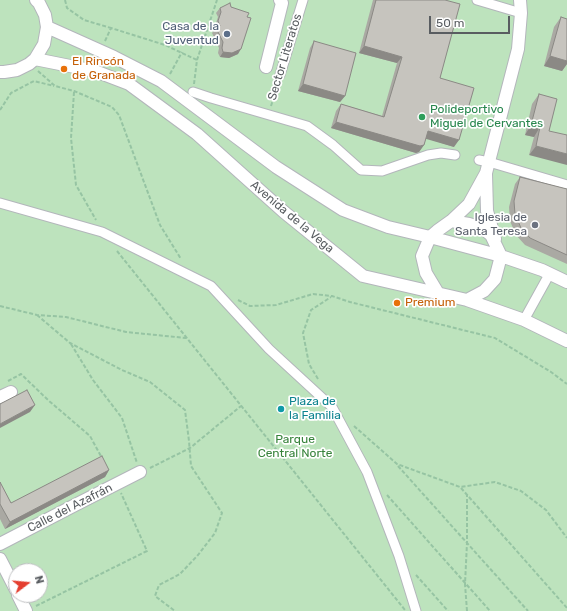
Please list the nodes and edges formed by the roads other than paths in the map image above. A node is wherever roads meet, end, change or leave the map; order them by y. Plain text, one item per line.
1 (36, 0) edge
2 (280, 0) edge
3 (302, 0) edge
4 (477, 0) edge
5 (520, 0) edge
6 (521, 13) junction
7 (47, 27) junction
8 (32, 61) junction
9 (266, 67) dead end
10 (1, 75) edge
11 (280, 75) road end
12 (194, 92) road end
13 (455, 156) dead end
14 (485, 165) junction
15 (567, 184) edge
16 (0, 203) edge
17 (451, 221) junction
18 (430, 237) junction
19 (501, 256) junction
20 (550, 273) junction
21 (567, 282) edge
22 (438, 294) junction
23 (467, 300) junction
24 (524, 320) junction
25 (567, 341) edge
26 (11, 392) dead end
27 (0, 397) edge
28 (140, 472) road end
29 (0, 544) edge
30 (0, 559) edge
31 (8, 574) edge
32 (416, 611) edge

1 - 7 street
2 - 9 street
3 - 11 street, Sector Literatos
4 - 6 street
5 - 6 street
6 - 14 street
7 - 8 street
7 - 18 street
8 - 10 street
8 - 22 street, Avenida de la Vega
12 - 13 street, Sector Literatos
14 - 15 street
14 - 17 street
14 - 19 street
16 - 32 street
17 - 18 street
17 - 19 street
18 - 19 street
18 - 22 street
19 - 20 street
19 - 23 street
20 - 21 street
20 - 24 street
22 - 23 street, Avenida de la Vega
23 - 24 street, Avenida de la Vega
24 - 25 street, Avenida de la Vega
26 - 27 street
28 - 29 street, Calle del Azafrán
30 - 31 street

